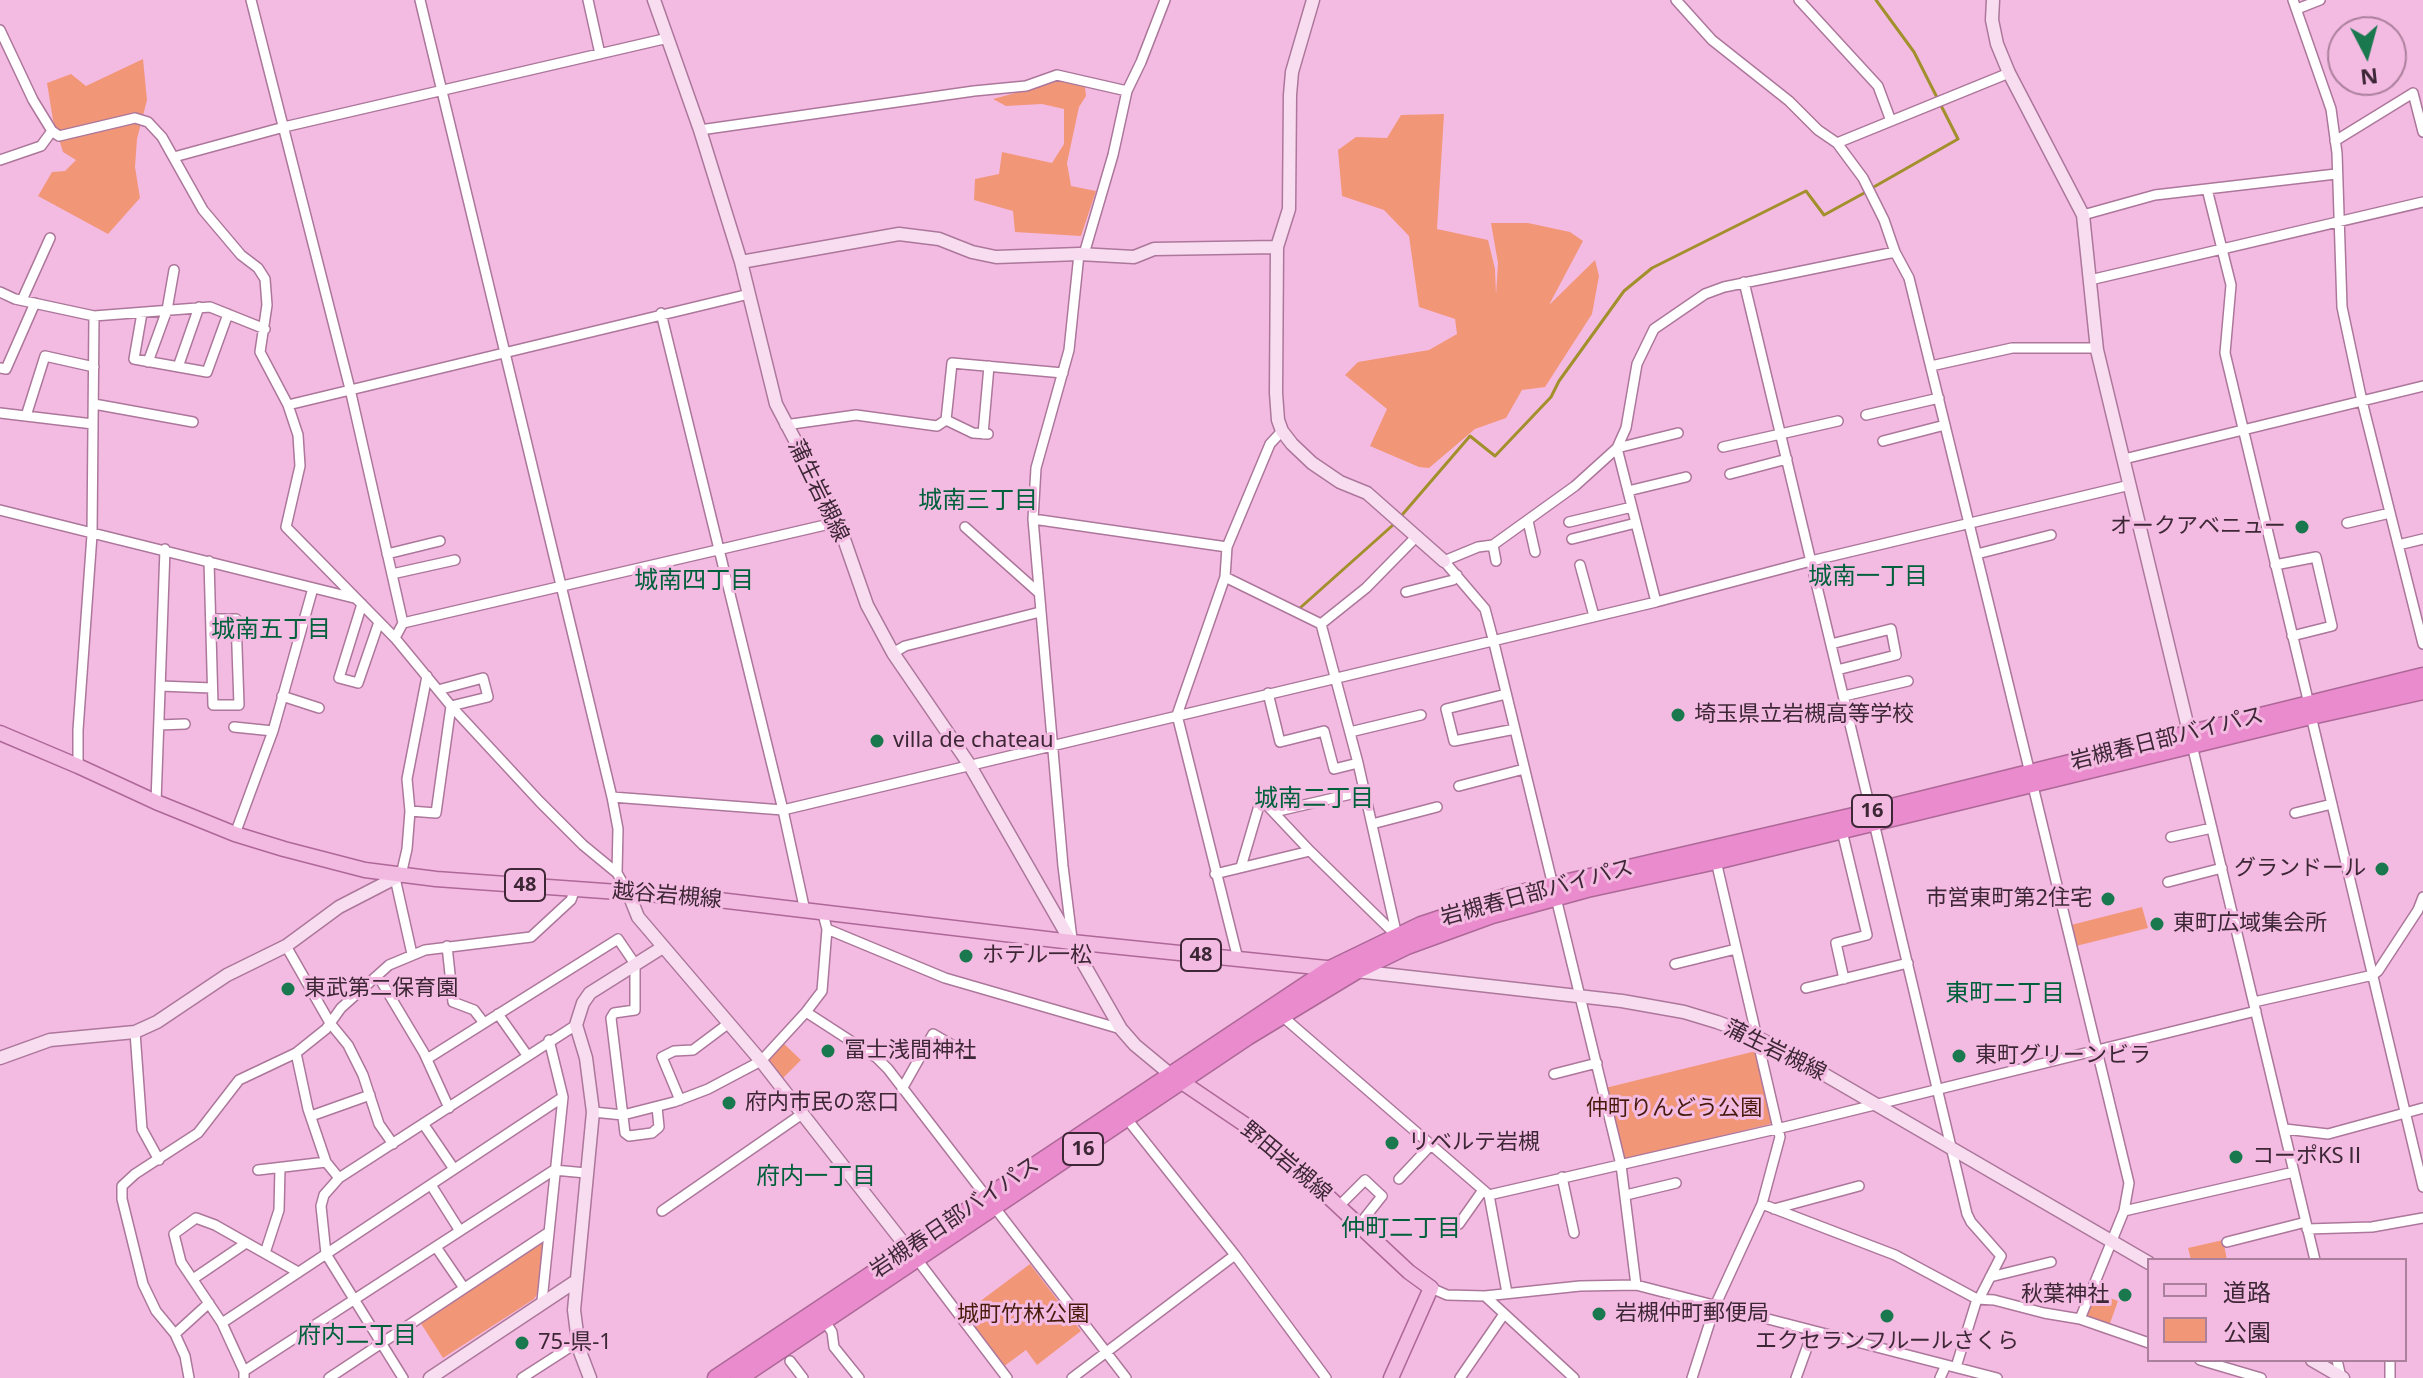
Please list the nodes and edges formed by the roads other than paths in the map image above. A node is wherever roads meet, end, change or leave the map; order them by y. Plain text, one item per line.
1 (251, 0) edge
2 (420, 0) edge
3 (588, 0) edge
4 (654, 0) edge
5 (1165, 0) edge
6 (1313, 0) edge
7 (1676, 0) edge
8 (1799, 0) edge
9 (1993, 0) edge
10 (2320, 0) edge
11 (2295, 4) edge
12 (0, 30) edge
13 (668, 38) junction
14 (600, 54) junction
15 (2009, 73) junction
16 (442, 91) junction
17 (1127, 91) junction
18 (1891, 121) junction
19 (284, 127) junction
20 (700, 130) junction
21 (52, 131) junction
22 (2423, 132) edge
23 (2335, 141) junction
24 (1837, 143) junction
25 (174, 157) junction
26 (0, 160) edge
27 (2336, 174) junction
28 (2207, 189) junction
29 (2423, 202) edge
30 (2083, 215) junction
31 (2339, 220) junction
32 (50, 238) dead end
33 (1277, 247) junction
34 (2222, 249) junction
35 (1895, 252) junction
36 (1081, 254) junction
37 (741, 262) junction
38 (174, 270) dead end
39 (2090, 280) junction
40 (1744, 282) junction
41 (0, 292) edge
42 (749, 294) junction
43 (22, 300) junction
44 (35, 303) junction
45 (199, 307) junction
46 (167, 310) junction
47 (142, 313) junction
48 (661, 313) junction
49 (228, 314) junction
50 (94, 316) junction
51 (265, 329) junction
52 (2097, 348) junction
53 (505, 351) junction
54 (148, 362) junction
55 (989, 366) junction
56 (1931, 366) junction
57 (94, 367) junction
58 (178, 367) junction
59 (0, 368) edge
60 (1063, 373) junction
61 (2423, 386) edge
62 (350, 389) junction
63 (1939, 398) junction
64 (2362, 401) junction
65 (94, 404) junction
66 (288, 405) junction
67 (0, 413) edge
68 (1866, 415) dead end
69 (26, 416) junction
70 (946, 420) junction
71 (1838, 421) dead end
72 (193, 422) dead end
73 (93, 424) junction
74 (785, 425) junction
75 (1945, 425) junction
76 (2243, 430) junction
77 (1282, 431) junction
78 (1678, 433) dead end
79 (1780, 433) junction
80 (1883, 441) dead end
81 (1723, 447) dead end
82 (1617, 448) junction
83 (1787, 459) junction
84 (2124, 459) junction
85 (1730, 474) dead end
86 (1686, 477) dead end
87 (2130, 485) junction
88 (1628, 491) junction
89 (1632, 507) junction
90 (0, 510) edge
91 (2390, 513) junction
92 (1033, 519) junction
93 (1528, 521) junction
94 (838, 522) junction
95 (1569, 522) dead end
96 (1636, 523) junction
97 (2347, 523) dead end
98 (1970, 525) junction
99 (965, 527) dead end
100 (92, 535) junction
101 (2051, 535) dead end
102 (1417, 536) junction
103 (1572, 539) dead end
104 (2423, 539) edge
105 (440, 541) dead end
106 (1493, 545) junction
107 (2398, 545) junction
108 (1227, 547) junction
109 (720, 548) junction
110 (165, 549) junction
111 (1535, 552) dead end
112 (387, 554) junction
113 (1977, 554) junction
114 (455, 560) dead end
115 (209, 561) junction
116 (1444, 561) junction
117 (1496, 561) dead end
118 (1811, 561) junction
119 (1580, 565) dead end
120 (2275, 565) junction
121 (392, 574) junction
122 (1457, 575) junction
123 (1225, 577) junction
124 (561, 586) junction
125 (313, 588) junction
126 (1406, 592) dead end
127 (1039, 593) junction
128 (359, 602) junction
129 (1656, 602) junction
130 (1040, 612) junction
131 (1594, 616) junction
132 (211, 619) junction
133 (379, 622) junction
134 (403, 623) junction
135 (1321, 624) junction
136 (2292, 636) junction
137 (395, 638) junction
138 (1493, 639) junction
139 (1831, 644) junction
140 (2423, 644) edge
141 (893, 653) junction
142 (1837, 670) junction
143 (427, 676) junction
144 (2423, 676) edge
145 (1335, 677) junction
146 (1908, 681) dead end
147 (160, 686) junction
148 (212, 688) junction
149 (438, 690) junction
150 (2423, 691) edge
151 (1268, 693) junction
152 (1506, 694) junction
153 (282, 696) junction
154 (1844, 696) junction
155 (451, 706) junction
156 (319, 708) dead end
157 (2310, 710) junction
158 (1177, 715) junction
159 (1421, 715) dead end
160 (185, 724) dead end
161 (159, 725) junction
162 (234, 727) dead end
163 (1515, 729) junction
164 (273, 731) junction
165 (1350, 732) junction
166 (0, 733) edge
167 (2191, 739) junction
168 (1053, 745) junction
169 (1358, 763) junction
170 (969, 764) junction
171 (78, 766) junction
172 (1524, 769) junction
173 (2032, 779) junction
174 (1459, 786) dead end
175 (1364, 791) junction
176 (612, 797) junction
177 (156, 802) junction
178 (2332, 804) junction
179 (1437, 807) dead end
180 (783, 810) junction
181 (410, 811) junction
182 (1274, 812) junction
183 (2295, 813) dead end
184 (1873, 817) junction
185 (1372, 824) junction
186 (2212, 828) junction
187 (1842, 831) junction
188 (235, 834) junction
189 (2171, 837) dead end
190 (1310, 851) junction
191 (1716, 861) junction
192 (1241, 867) junction
193 (2222, 868) junction
194 (617, 873) junction
195 (1215, 874) junction
196 (398, 876) junction
197 (2168, 882) dead end
198 (575, 889) junction
199 (628, 892) junction
200 (1553, 892) junction
201 (2423, 897) edge
202 (805, 911) junction
203 (823, 914) junction
204 (827, 929) junction
205 (1397, 936) junction
206 (1072, 942) junction
207 (286, 946) junction
208 (447, 946) junction
209 (663, 947) junction
210 (1736, 949) junction
211 (412, 954) junction
212 (1238, 959) junction
213 (1908, 963) junction
214 (635, 964) junction
215 (1675, 964) dead end
216 (1330, 969) junction
217 (1356, 971) junction
218 (2373, 975) junction
219 (378, 976) junction
220 (1844, 979) junction
221 (1806, 988) dead end
222 (1579, 997) junction
223 (2255, 1006) junction
224 (806, 1012) junction
225 (498, 1014) junction
226 (1282, 1016) junction
227 (330, 1023) junction
228 (484, 1023) junction
229 (729, 1023) junction
230 (576, 1025) junction
231 (1121, 1029) junction
232 (135, 1032) junction
233 (1755, 1036) junction
234 (549, 1040) junction
235 (952, 1045) dead end
236 (2097, 1050) junction
237 (296, 1053) junction
238 (527, 1055) junction
239 (0, 1058) edge
240 (427, 1059) junction
241 (761, 1061) junction
242 (1597, 1063) junction
243 (1554, 1074) dead end
244 (1176, 1078) junction
245 (902, 1089) junction
246 (1938, 1089) junction
247 (370, 1095) junction
248 (563, 1097) junction
249 (680, 1100) junction
250 (1877, 1105) junction
251 (657, 1107) junction
252 (449, 1108) junction
253 (2423, 1108) edge
254 (593, 1112) junction
255 (2406, 1112) junction
256 (802, 1114) junction
257 (623, 1115) junction
258 (311, 1116) junction
259 (1127, 1119) junction
260 (424, 1125) junction
261 (1779, 1128) junction
262 (2285, 1129) junction
263 (393, 1144) junction
264 (1431, 1145) junction
265 (1952, 1149) junction
266 (159, 1160) junction
267 (326, 1162) junction
268 (1621, 1165) junction
269 (280, 1168) junction
270 (454, 1169) junction
271 (258, 1170) dead end
272 (554, 1170) junction
273 (2294, 1172) junction
274 (586, 1173) junction
275 (1562, 1177) junction
276 (339, 1178) junction
277 (1399, 1179) dead end
278 (1676, 1183) dead end
279 (431, 1185) junction
280 (1859, 1186) dead end
281 (2423, 1187) edge
282 (1486, 1193) junction
283 (1626, 1195) junction
284 (990, 1203) junction
285 (1762, 1204) junction
286 (1339, 1206) junction
287 (1774, 1209) junction
288 (662, 1211) dead end
289 (2124, 1211) junction
290 (2423, 1218) edge
291 (1459, 1224) dead end
292 (1359, 1225) junction
293 (2307, 1225) junction
294 (460, 1231) junction
295 (549, 1232) junction
296 (1574, 1233) dead end
297 (2112, 1241) junction
298 (2227, 1242) dead end
299 (246, 1243) junction
300 (436, 1247) junction
301 (265, 1253) junction
302 (326, 1254) junction
303 (912, 1254) junction
304 (1235, 1255) junction
305 (2315, 1258) edge
306 (2051, 1262) dead end
307 (2147, 1262) edge
308 (298, 1272) junction
309 (1990, 1277) junction
310 (193, 1279) junction
311 (576, 1281) junction
312 (1636, 1285) junction
313 (464, 1288) junction
314 (1431, 1288) junction
315 (1507, 1293) junction
316 (1485, 1296) junction
317 (1978, 1299) junction
318 (354, 1300) junction
319 (542, 1301) junction
320 (209, 1303) junction
321 (1715, 1306) junction
322 (1504, 1314) junction
323 (2080, 1319) junction
324 (824, 1320) junction
325 (222, 1323) junction
326 (1813, 1331) junction
327 (175, 1334) junction
328 (578, 1342) junction
329 (2147, 1342) edge
330 (381, 1344) junction
331 (1106, 1352) junction
332 (790, 1361) dead end
333 (2207, 1362) edge
334 (2315, 1362) edge
335 (1951, 1366) junction
336 (244, 1374) edge
337 (189, 1378) edge
338 (329, 1378) edge
339 (403, 1378) edge
340 (430, 1378) edge
341 (522, 1378) edge
342 (590, 1378) edge
343 (716, 1378) edge
344 (739, 1378) edge
345 (803, 1378) edge
346 (859, 1378) edge
347 (1007, 1378) edge
348 (1072, 1378) edge
349 (1126, 1378) edge
350 (1326, 1378) edge
351 (1391, 1378) edge
352 (1460, 1378) edge
353 (1574, 1378) edge
354 (1692, 1378) edge
355 (1796, 1378) edge
356 (1940, 1378) edge
357 (1997, 1378) edge
358 (2261, 1378) edge
359 (2342, 1378) edge

1 - 19 street
2 - 16 street
3 - 14 street
4 - 13 street, 蒲生岩槻線
5 - 17 street
6 - 33 street
7 - 24 street
8 - 18 street
9 - 15 street
10 - 11 street
11 - 23 street
12 - 21 street
13 - 14 street
13 - 20 street, 蒲生岩槻線
14 - 16 street
15 - 18 street
15 - 30 street
16 - 19 street
16 - 53 street
17 - 20 street
17 - 36 street
18 - 24 street
19 - 25 street
19 - 62 street
20 - 37 street, 蒲生岩槻線
21 - 25 street
21 - 26 street
22 - 23 street
23 - 27 street
24 - 35 street
25 - 51 street
27 - 28 street
27 - 31 street
28 - 30 street
28 - 34 street
29 - 31 street
30 - 39 street
31 - 34 street
31 - 64 street
32 - 43 street
33 - 36 street
33 - 77 street
34 - 39 street
34 - 76 street
35 - 40 street
35 - 56 street
36 - 37 street
36 - 60 street
37 - 42 street, 蒲生岩槻線
38 - 46 street
39 - 52 street
40 - 79 street
40 - 82 street
41 - 43 street
42 - 48 street
42 - 74 street, 蒲生岩槻線
43 - 44 street
44 - 50 street
44 - 59 street
45 - 46 street
45 - 49 street
45 - 58 street
46 - 47 street
46 - 54 street
47 - 50 street
47 - 54 street
48 - 53 street
48 - 109 street
49 - 51 street
49 - 58 street
50 - 57 street
51 - 66 street
52 - 56 street
52 - 84 street
53 - 62 street
53 - 124 street
54 - 58 street
55 - 60 street
55 - 70 street
55 - 70 street
56 - 63 street
57 - 65 street
57 - 69 street
60 - 92 street
61 - 64 street
62 - 66 street
62 - 112 street
63 - 68 street
63 - 75 street
64 - 76 street
64 - 91 street
65 - 72 street
65 - 73 street
66 - 128 street
67 - 69 street
69 - 73 street
70 - 74 street
71 - 79 street
73 - 100 street
74 - 94 street, 蒲生岩槻線
75 - 80 street
75 - 98 street
76 - 84 street
76 - 120 street
77 - 102 street
77 - 108 street
78 - 82 street
79 - 81 street
79 - 83 street
82 - 88 street
82 - 93 street
83 - 85 street
83 - 118 street
84 - 87 street
86 - 88 street
87 - 98 street
87 - 167 street
88 - 89 street
89 - 95 street
89 - 96 street
90 - 100 street
91 - 97 street
91 - 107 street
92 - 108 street
92 - 127 street
93 - 106 street
93 - 111 street
94 - 109 street
94 - 141 street, 蒲生岩槻線
96 - 103 street
96 - 129 street
98 - 113 street
98 - 118 street
99 - 127 street
100 - 110 street
100 - 171 street
101 - 113 street
102 - 116 street
102 - 135 street
104 - 107 street
105 - 112 street
106 - 116 street
106 - 117 street
107 - 140 street
108 - 123 street
109 - 124 street
109 - 180 street
110 - 115 street
110 - 147 street
112 - 121 street
113 - 173 street
114 - 121 street
115 - 125 street
115 - 132 street
116 - 122 street
118 - 129 street
118 - 139 street
119 - 131 street
120 - 136 street
120 - 136 street
121 - 134 street
122 - 126 street
122 - 138 street
123 - 135 street
123 - 158 street
124 - 134 street
124 - 176 street
125 - 128 street
125 - 153 street
127 - 130 street
128 - 133 street
128 - 133 street
129 - 131 street
130 - 141 street
130 - 168 street
131 - 138 street
132 - 148 street
132 - 148 street
133 - 137 street
134 - 137 street
135 - 145 street
136 - 157 street
137 - 143 street
138 - 145 street
138 - 152 street
139 - 142 street
139 - 142 street
141 - 170 street, 蒲生岩槻線
142 - 154 street
143 - 149 street
143 - 181 street
144 - 157 highway, 岩槻春日部バイパス / 16
145 - 151 street
145 - 165 street
146 - 154 street
147 - 148 street
147 - 161 street
149 - 155 street
149 - 155 street
150 - 157 highway, 岩槻春日部バイパス / 16
151 - 158 street
151 - 169 street
152 - 163 street
152 - 163 street
153 - 156 street
153 - 164 street
154 - 184 street
155 - 181 street
155 - 194 street
157 - 167 highway, 岩槻春日部バイパス / 16
157 - 178 street
158 - 168 street
158 - 195 street
159 - 165 street
160 - 161 street
161 - 177 street
162 - 164 street
163 - 172 street
164 - 188 street
165 - 169 street
166 - 171 main road, 越谷岩槻線 / 48
167 - 173 highway, 岩槻春日部バイパス / 16
167 - 186 street
168 - 170 street
168 - 206 street
169 - 175 street
170 - 180 street
170 - 206 street, 蒲生岩槻線
171 - 177 main road, 越谷岩槻線 / 48
172 - 174 street
172 - 200 street
173 - 184 highway, 岩槻春日部バイパス / 16
173 - 236 street
175 - 182 street
175 - 185 street
176 - 180 street
176 - 194 street
177 - 188 main road, 越谷岩槻線 / 48
178 - 183 street
178 - 218 street
179 - 185 street
180 - 202 street
181 - 196 street
182 - 190 street
182 - 192 street
184 - 187 highway, 岩槻春日部バイパス / 16
184 - 200 highway, 岩槻春日部バイパス / 16
184 - 213 street
185 - 205 street
186 - 189 street
186 - 193 street
187 - 191 highway, 岩槻春日部バイパス / 16
187 - 220 street
188 - 196 main road, 越谷岩槻線 / 48
190 - 192 street
190 - 205 street
191 - 200 highway, 岩槻春日部バイパス / 16
191 - 210 street
192 - 195 street
193 - 197 street
193 - 223 street
194 - 199 street
195 - 212 street
196 - 198 main road, 越谷岩槻線 / 48
196 - 207 street
196 - 211 street
198 - 199 main road, 越谷岩槻線 / 48
198 - 208 street
199 - 202 main road, 越谷岩槻線 / 48
199 - 209 street
200 - 205 highway, 岩槻春日部バイパス / 16
200 - 217 highway, 岩槻春日部バイパス / 16
200 - 222 street
201 - 218 street
202 - 203 main road, 越谷岩槻線 / 48
203 - 204 street
203 - 206 main road, 越谷岩槻線 / 48
204 - 224 street
204 - 231 street
205 - 216 highway, 岩槻春日部バイパス / 16
206 - 212 main road, 越谷岩槻線 / 48
206 - 231 street, 蒲生岩槻線
207 - 227 street
207 - 232 street
208 - 211 street
208 - 228 street
209 - 214 street
209 - 229 street
210 - 215 street
210 - 233 street
211 - 219 street
212 - 216 main road, 越谷岩槻線 / 48
213 - 220 street
213 - 246 street
214 - 225 street
214 - 230 street
214 - 257 street
216 - 217 main road, 越谷岩槻線 / 48
216 - 244 highway, 岩槻春日部バイパス / 16
217 - 222 street, 蒲生岩槻線
217 - 226 highway, 岩槻春日部バイパス / 16
218 - 223 street
218 - 255 street
219 - 227 street
219 - 240 street
220 - 221 street
222 - 233 street, 蒲生岩槻線
222 - 242 street
223 - 236 street
223 - 262 street
224 - 241 street
224 - 245 street
225 - 228 street
225 - 238 street
226 - 244 highway, 岩槻春日部バイパス / 16
226 - 264 street
227 - 237 street
227 - 247 street
228 - 240 street
229 - 241 street
229 - 249 street
230 - 234 street
230 - 254 street
231 - 244 street, 蒲生岩槻線
232 - 239 street
232 - 266 street
233 - 250 street, 蒲生岩槻線
233 - 261 street
234 - 238 street
234 - 248 street
235 - 245 street
236 - 246 street
236 - 289 street
237 - 258 street
237 - 266 street
238 - 252 street
240 - 252 street
241 - 249 street
241 - 256 street
242 - 243 street
242 - 268 street
244 - 259 highway, 岩槻春日部バイパス / 16
244 - 284 highway, 岩槻春日部バイパス / 16
244 - 286 main road, 野田岩槻線
245 - 284 street
246 - 250 street
246 - 265 street
247 - 258 street
247 - 263 street
248 - 270 street
248 - 272 street
249 - 251 street
250 - 261 street
250 - 265 street, 蒲生岩槻線
251 - 257 street
251 - 257 street
252 - 260 street
253 - 255 street
254 - 257 street
254 - 274 street
255 - 262 street
255 - 281 street
256 - 288 street
256 - 303 street
258 - 267 street
259 - 284 highway, 岩槻春日部バイパス / 16
259 - 304 street
260 - 263 street
260 - 270 street
261 - 268 street
261 - 285 street
262 - 273 street
263 - 276 street
264 - 277 street
264 - 282 street
265 - 297 street, 蒲生岩槻線
265 - 309 street
266 - 327 street
267 - 269 street
267 - 276 street
268 - 275 street
268 - 283 street
269 - 271 street
269 - 301 street
270 - 279 street
272 - 274 street
272 - 294 street
272 - 295 street
273 - 289 street
273 - 293 street
274 - 311 street
275 - 282 street
275 - 296 street
276 - 302 street
278 - 283 street
279 - 294 street
279 - 302 street
280 - 287 street
282 - 291 street
282 - 315 street
283 - 312 street
284 - 303 highway, 岩槻春日部バイパス / 16
284 - 331 street
285 - 287 street
285 - 321 street
286 - 292 main road, 野田岩槻線
286 - 292 street
287 - 317 street
289 - 297 street
290 - 293 street
292 - 314 main road, 野田岩槻線
293 - 298 street
293 - 305 street
294 - 300 street
295 - 313 street
295 - 319 street
297 - 307 street, 蒲生岩槻線
297 - 323 street
299 - 301 street
299 - 310 street
299 - 310 street
300 - 313 street
300 - 318 street
301 - 308 street
302 - 308 street
302 - 318 street
303 - 324 highway, 岩槻春日部バイパス / 16
303 - 343 highway, 岩槻春日部バイパス / 16
303 - 347 street
304 - 331 street
304 - 350 street
306 - 309 street
308 - 325 street
309 - 317 street
310 - 320 street
311 - 319 street
311 - 328 street
312 - 315 street
312 - 321 street
313 - 330 street
314 - 316 street
314 - 351 main road
315 - 316 street
316 - 322 street
317 - 323 street
317 - 335 street
318 - 330 street
318 - 336 street
319 - 340 street
320 - 325 street
320 - 327 street
321 - 326 street
321 - 354 street
322 - 352 street
322 - 353 street
323 - 329 street
324 - 344 highway, 岩槻春日部バイパス / 16
324 - 346 street
325 - 336 street
326 - 335 street
326 - 355 street
327 - 337 street
328 - 341 street
328 - 342 street
330 - 338 street
330 - 339 street
331 - 348 street
331 - 349 street
332 - 345 street
333 - 358 street
334 - 359 street
335 - 356 street
335 - 357 street

